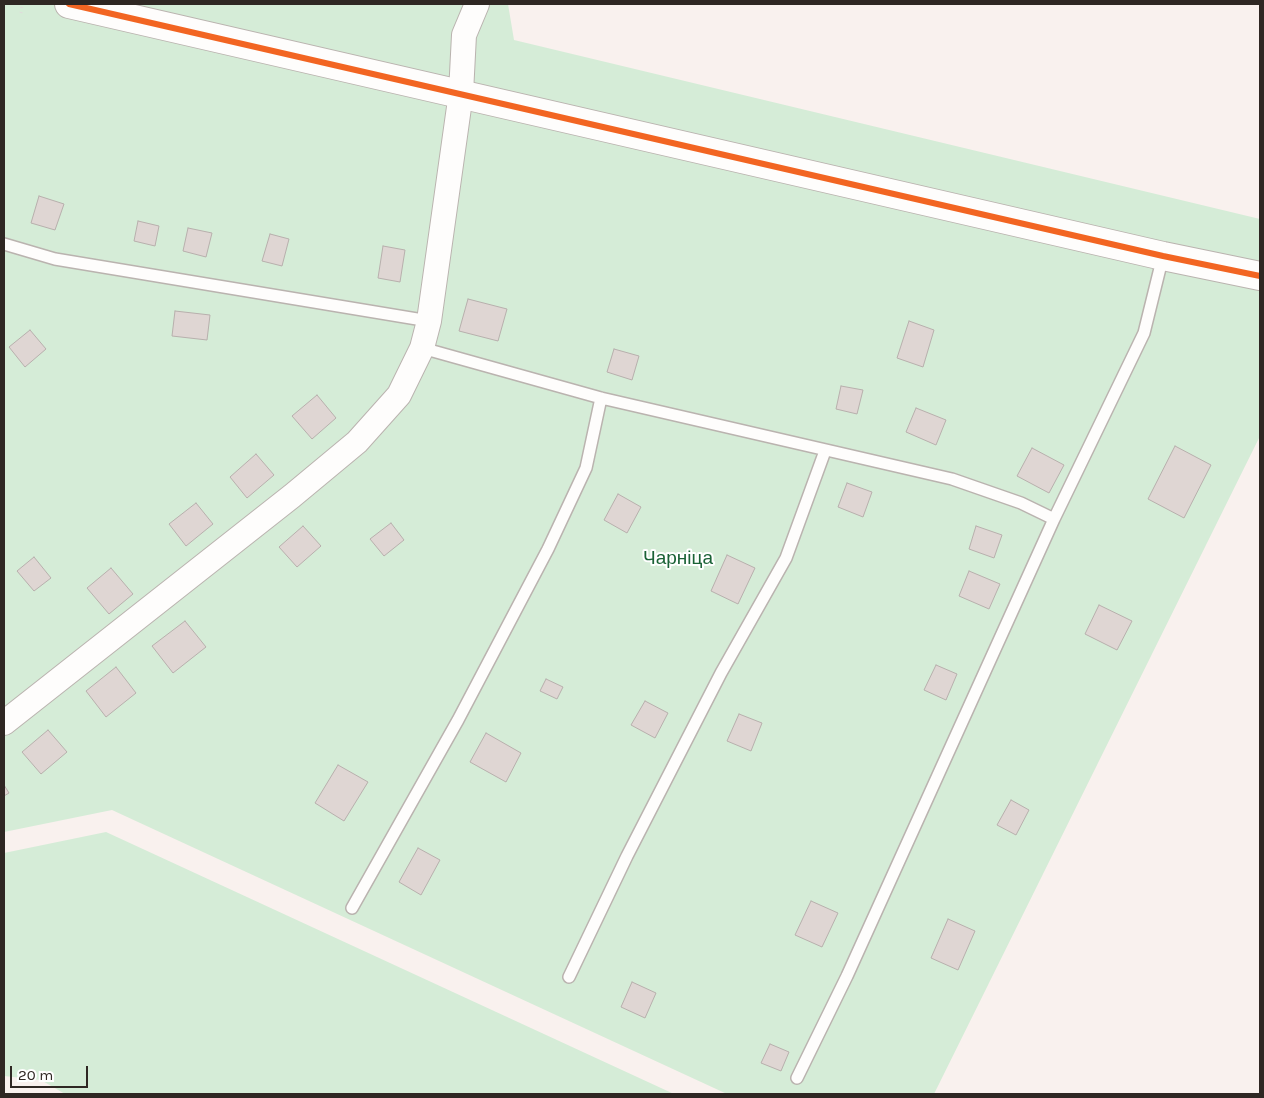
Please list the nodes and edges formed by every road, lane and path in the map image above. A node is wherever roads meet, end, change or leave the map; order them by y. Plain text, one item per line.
1 (22, 4) edge
2 (70, 4) edge
3 (477, 4) edge
4 (21, 12) dead end
5 (461, 93) junction
6 (4, 244) edge
7 (1163, 256) junction
8 (1260, 276) edge
9 (429, 321) junction
10 (422, 348) junction
11 (600, 398) junction
12 (825, 451) junction
13 (1054, 519) junction
14 (4, 724) edge
15 (352, 908) dead end
16 (569, 977) dead end
17 (797, 1078) dead end

1 - 4 path
2 - 5 main road
3 - 5 street
5 - 7 main road
5 - 9 street
6 - 9 lane
7 - 8 main road
7 - 13 lane
9 - 10 street
10 - 11 lane
10 - 14 street
11 - 12 lane
11 - 15 lane
12 - 13 lane
12 - 16 lane
13 - 17 lane

